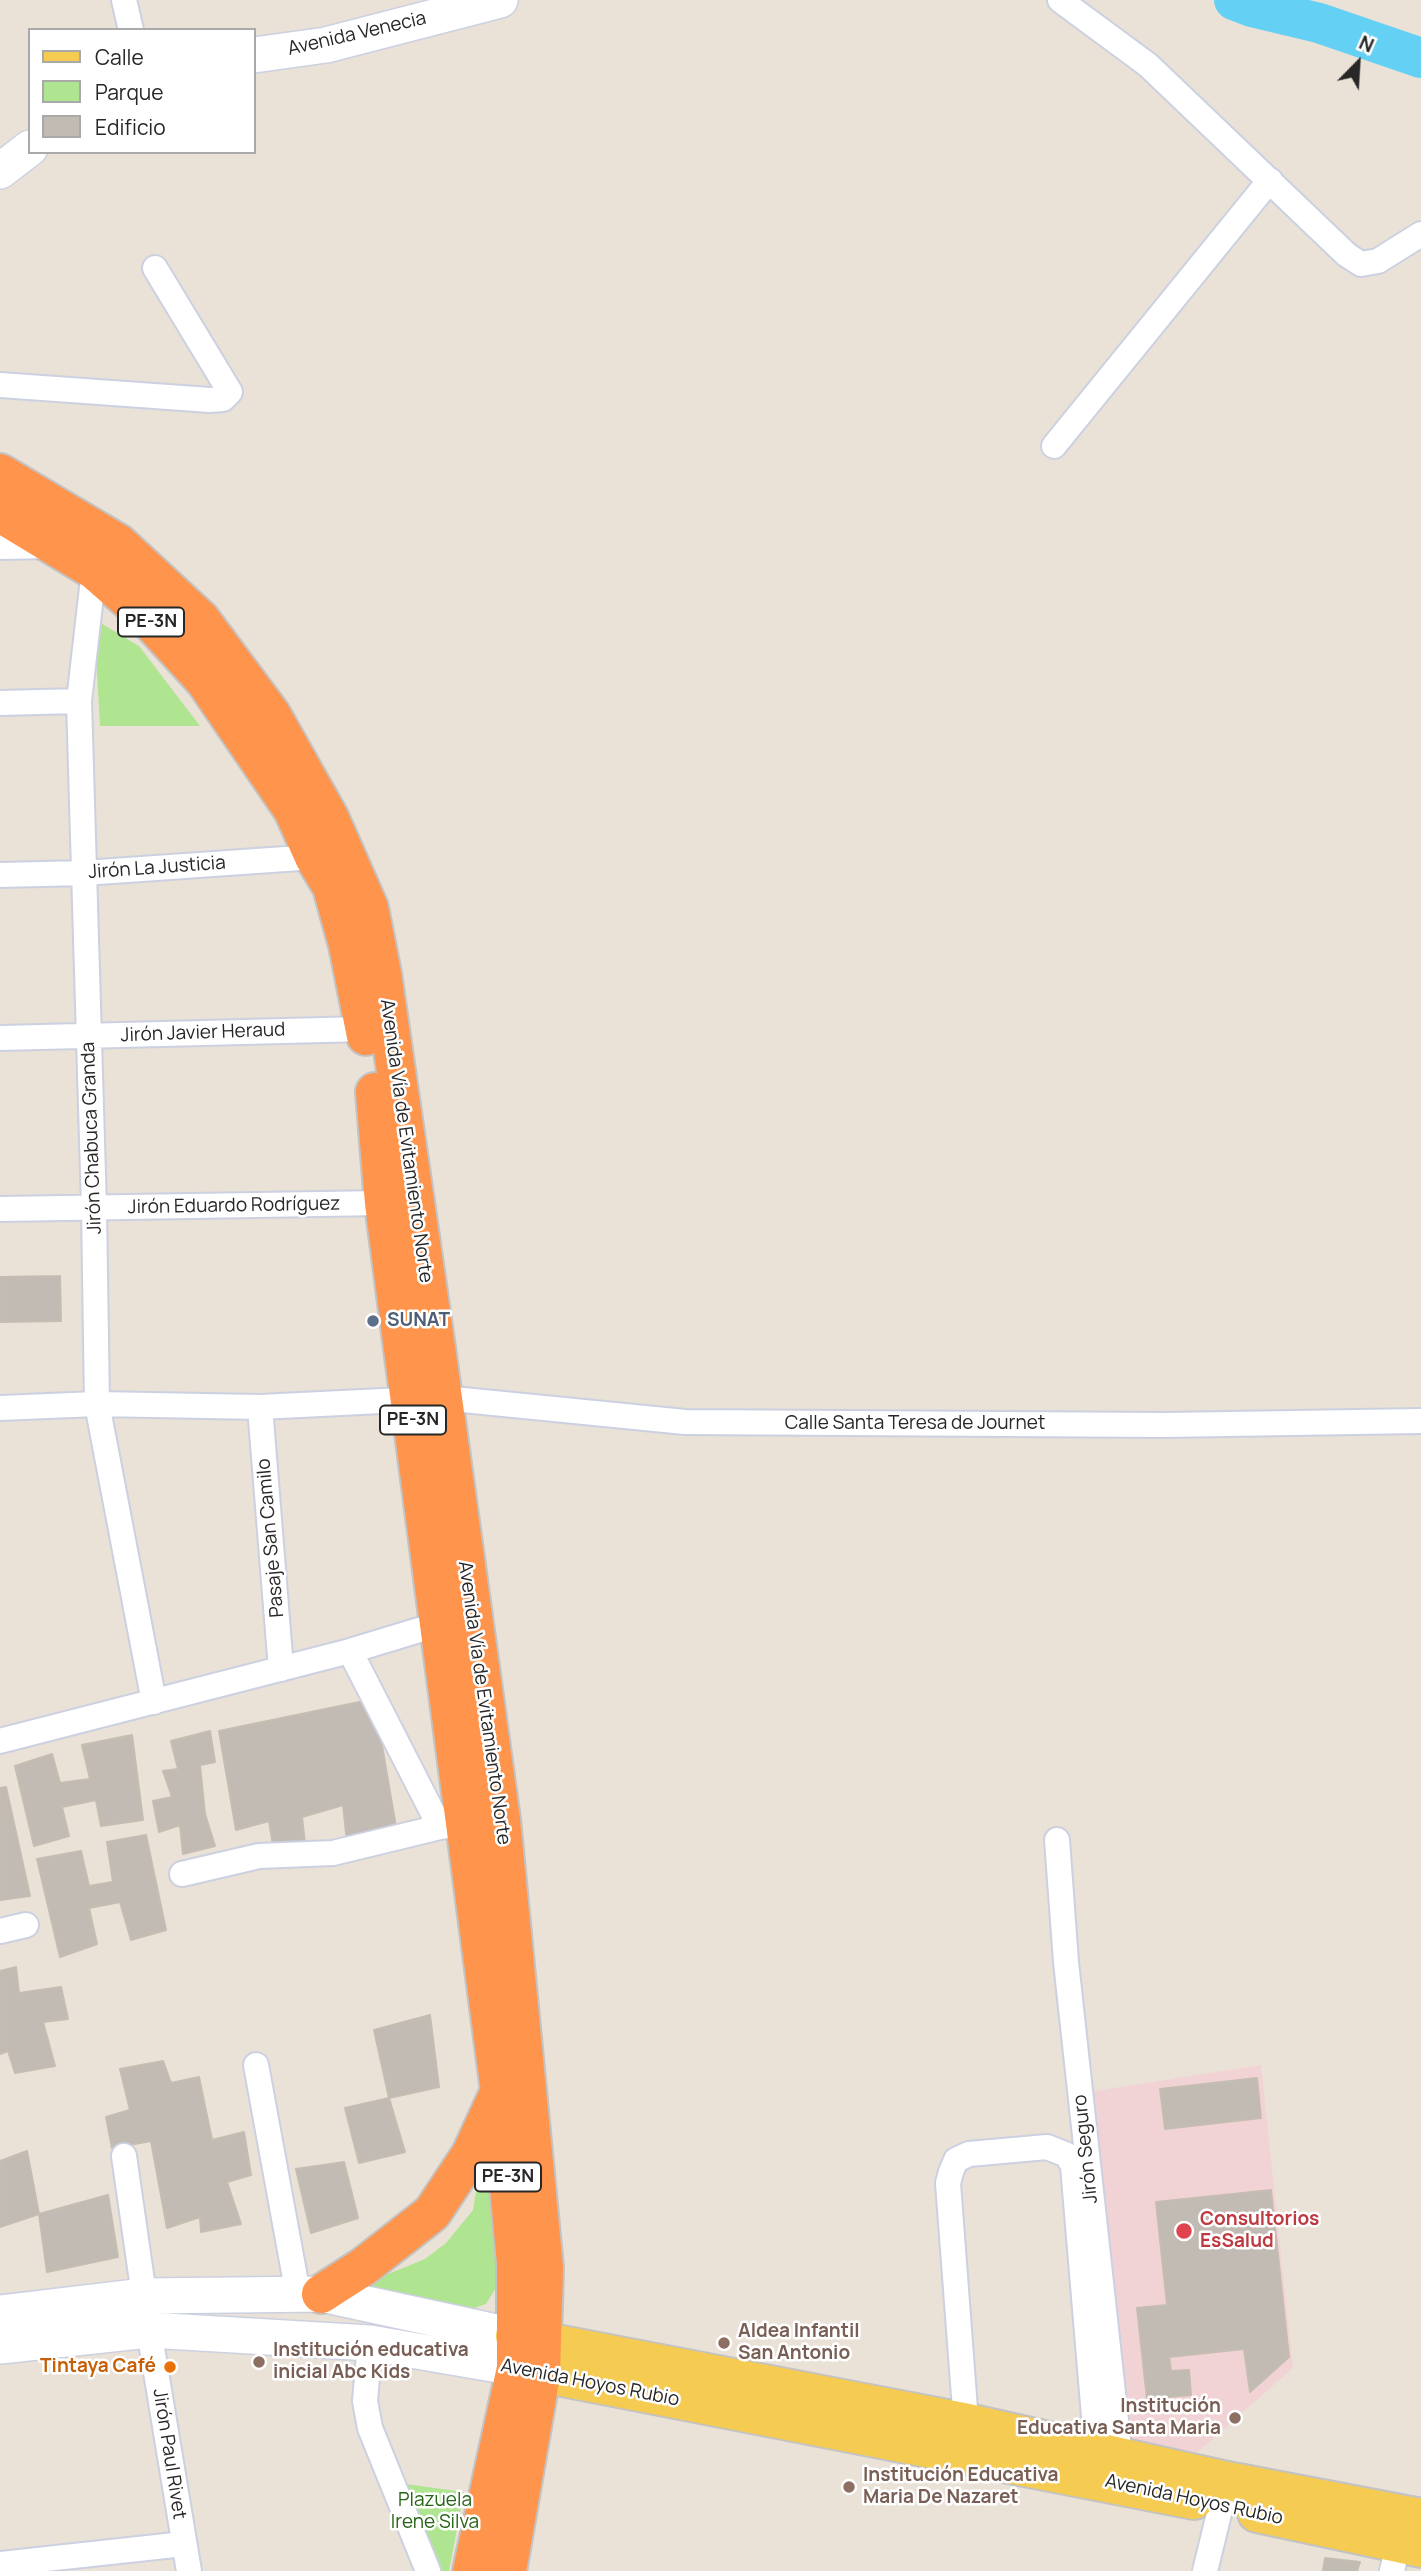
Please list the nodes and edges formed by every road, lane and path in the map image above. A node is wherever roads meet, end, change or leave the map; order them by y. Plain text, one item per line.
1 (124, 0) edge
2 (500, 0) edge
3 (1060, 0) edge
4 (131, 28) edge
5 (256, 55) edge
6 (28, 150) edge
7 (0, 171) edge
8 (1270, 180) junction
9 (1421, 234) edge
10 (155, 268) dead end
11 (0, 386) edge
12 (1054, 446) dead end
13 (0, 472) edge
14 (0, 513) edge
15 (54, 546) junction
16 (0, 547) edge
17 (94, 570) junction
18 (79, 701) junction
19 (0, 703) edge
20 (314, 858) junction
21 (84, 873) junction
22 (0, 875) edge
23 (365, 1028) junction
24 (88, 1036) junction
25 (0, 1038) edge
26 (384, 1203) junction
27 (94, 1208) junction
28 (0, 1209) edge
29 (427, 1398) junction
30 (97, 1404) junction
31 (0, 1408) edge
32 (260, 1408) junction
33 (1421, 1421) edge
34 (439, 1624) junction
35 (350, 1651) junction
36 (281, 1669) junction
37 (154, 1702) junction
38 (0, 1741) edge
39 (469, 1824) junction
40 (1057, 1840) dead end
41 (182, 1874) dead end
42 (26, 1925) dead end
43 (0, 1931) edge
44 (256, 2065) dead end
45 (500, 2091) junction
46 (124, 2156) dead end
47 (309, 2294) junction
48 (144, 2296) junction
49 (0, 2313) edge
50 (149, 2330) junction
51 (370, 2343) junction
52 (0, 2346) edge
53 (528, 2355) junction
54 (967, 2439) junction
55 (1109, 2454) junction
56 (1224, 2493) junction
57 (1407, 2539) edge
58 (184, 2544) junction
59 (5, 2566) edge
60 (189, 2571) edge
61 (428, 2571) edge
62 (472, 2571) edge
63 (507, 2571) edge
64 (1206, 2571) edge

1 - 4 street
2 - 5 street, Avenida Venecia
3 - 8 street
6 - 7 street
8 - 9 street
8 - 12 street
10 - 11 street
13 - 29 highway, Avenida Vía de Evitamiento Norte / PE-3N
14 - 15 highway, Avenida Vía de Evitamiento Norte / PE-3N
15 - 16 street
15 - 17 highway, Avenida Vía de Evitamiento Norte / PE-3N
17 - 18 street, Jirón Chabuca Granda
17 - 20 highway, Avenida Vía de Evitamiento Norte / PE-3N
18 - 19 street
18 - 21 street, Jirón Chabuca Granda
20 - 21 street, Jirón La Justicia
20 - 23 highway, Avenida Vía de Evitamiento Norte / PE-3N
21 - 22 street, Jirón La Justicia
21 - 24 street, Jirón Chabuca Granda
23 - 24 street, Jirón Javier Heraud
23 - 26 highway, Avenida Vía de Evitamiento Norte / PE-3N
24 - 25 street, Jirón Javier Heraud
24 - 27 street, Jirón Chabuca Granda
26 - 27 street, Jirón Eduardo Rodríguez
26 - 29 highway, Avenida Vía de Evitamiento Norte / PE-3N
27 - 28 street, Jirón Eduardo Rodríguez
27 - 30 street, Jirón Chabuca Granda
29 - 32 street, Calle Santa Teresa de Journet
29 - 33 street, Calle Santa Teresa de Journet
29 - 34 highway, Avenida Vía de Evitamiento Norte / PE-3N
29 - 39 highway, Avenida Vía de Evitamiento Norte / PE-3N
30 - 31 street, Calle Santa Teresa de Journet
30 - 32 street, Calle Santa Teresa de Journet
30 - 37 street, Jirón Chabuca Granda
32 - 36 street, Pasaje San Camilo
34 - 35 street
34 - 39 highway, Avenida Vía de Evitamiento Norte / PE-3N
35 - 36 street
35 - 39 street
36 - 37 street
37 - 38 street
39 - 41 street
39 - 45 highway, Avenida Vía de Evitamiento Norte / PE-3N
39 - 53 highway, Avenida Vía de Evitamiento Norte / PE-3N
40 - 55 street, Jirón Seguro
42 - 43 street
44 - 47 street
45 - 47 highway
45 - 53 highway, Avenida Vía de Evitamiento Norte / PE-3N
46 - 48 street, Jirón Paul Rivet
47 - 48 street, Avenida Hoyos Rubio
47 - 53 street, Avenida Hoyos Rubio
48 - 49 street, Avenida Hoyos Rubio
48 - 50 street, Jirón Paul Rivet
50 - 51 street, Avenida Hoyos Rubio
50 - 52 street, Avenida Hoyos Rubio
50 - 58 street, Jirón Paul Rivet
51 - 53 street, Avenida Hoyos Rubio
51 - 61 street
53 - 54 main road, Avenida Hoyos Rubio
53 - 62 highway, PE-3N
53 - 63 highway, PE-3N
54 - 55 main road, Avenida Hoyos Rubio
54 - 55 street, Avenida Hoyos Rubio
54 - 56 main road, Avenida Hoyos Rubio
55 - 56 main road, Avenida Hoyos Rubio
56 - 57 main road, Avenida Hoyos Rubio
56 - 64 street
58 - 59 street
58 - 60 street, Jirón Paul Rivet

